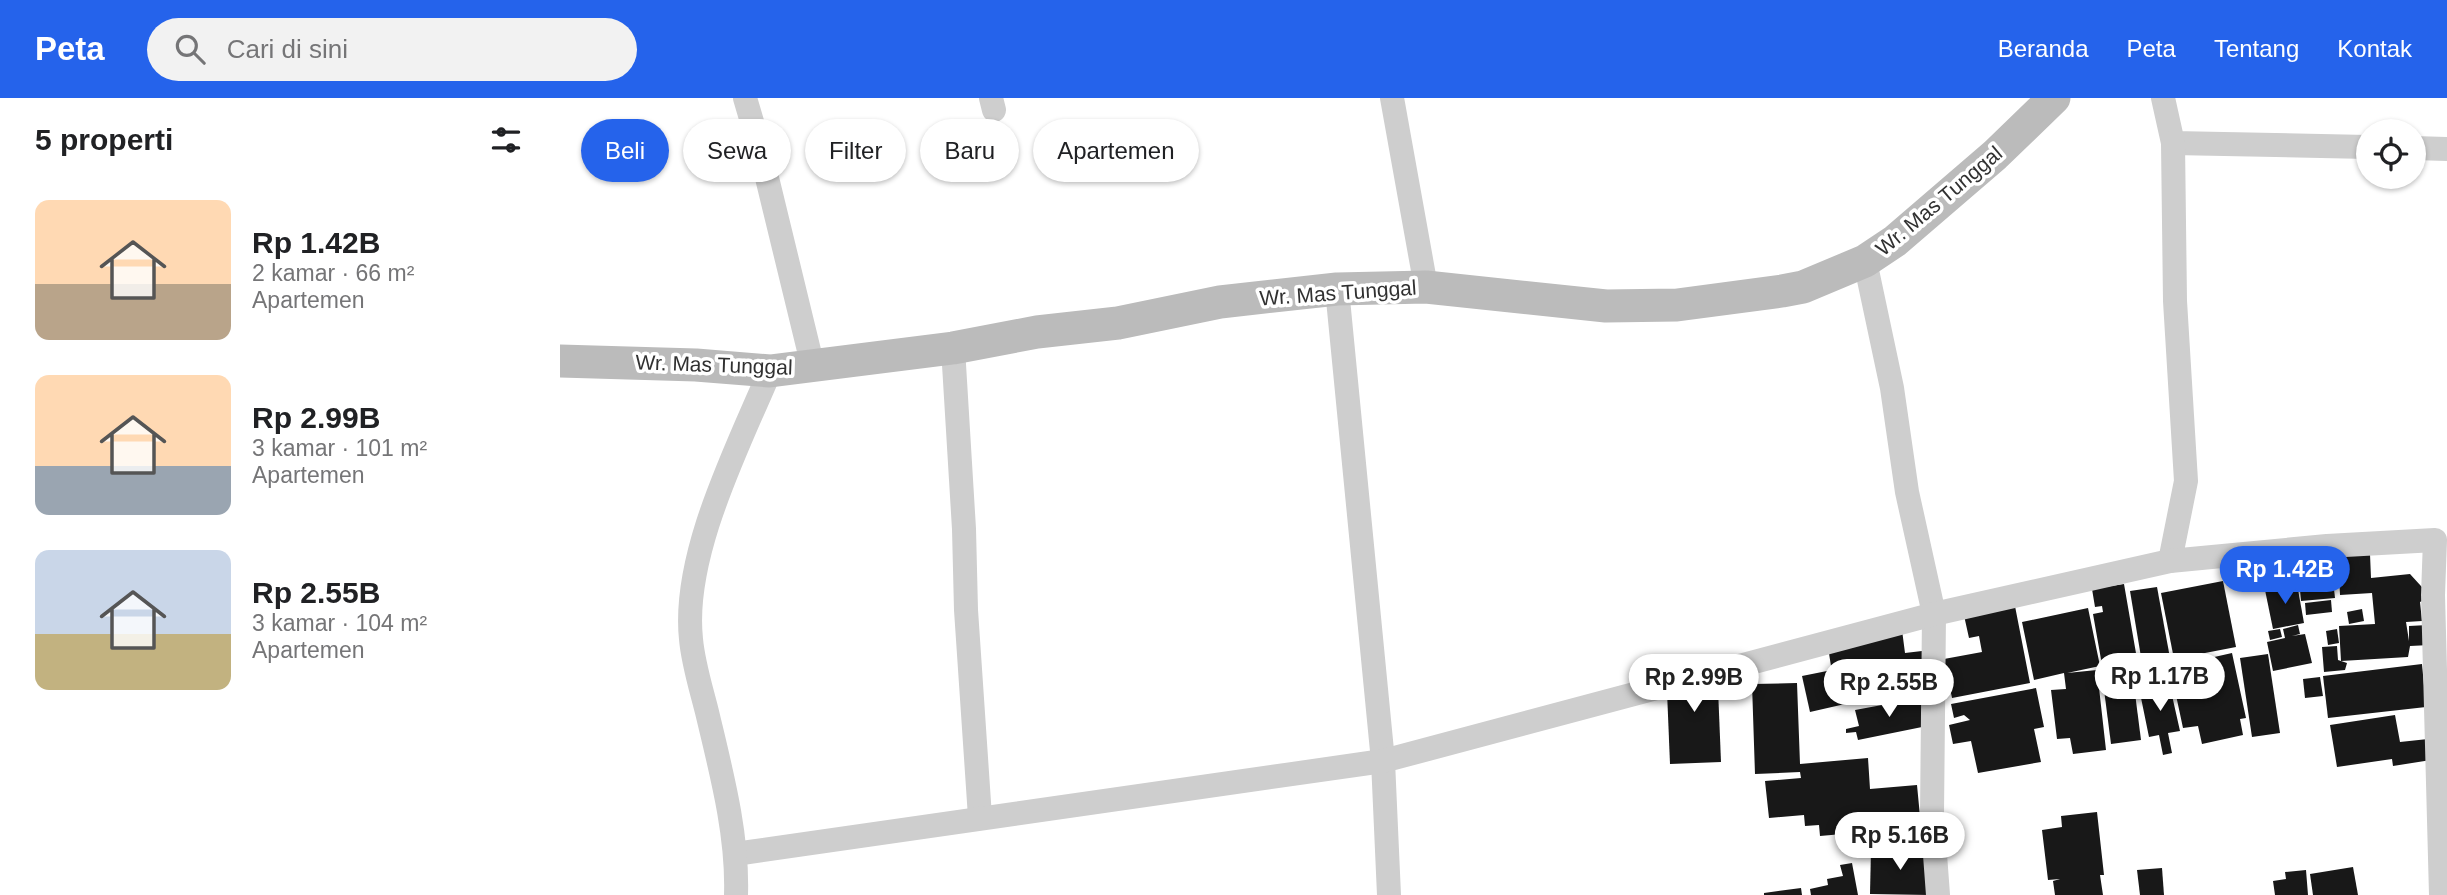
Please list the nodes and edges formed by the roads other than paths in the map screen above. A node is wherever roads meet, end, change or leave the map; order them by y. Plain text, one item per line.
1 (746, 98) edge
2 (1392, 98) edge
3 (2054, 98) edge
4 (2163, 98) edge
5 (2173, 142) junction
6 (2356, 147) edge
7 (2426, 148) edge
8 (2447, 149) edge
9 (1865, 261) junction
10 (1426, 287) junction
11 (1337, 289) junction
12 (953, 348) junction
13 (560, 361) edge
14 (813, 367) junction
15 (770, 371) junction
16 (2441, 540) edge
17 (2170, 561) junction
18 (1934, 614) junction
19 (1383, 761) junction
20 (980, 817) junction
21 (735, 854) junction
22 (736, 895) edge
23 (1389, 895) edge
24 (1938, 895) edge
25 (2441, 895) edge

1 - 14 street
2 - 10 street
3 - 9 street, Wr. Mas Tunggal
4 - 5 street
5 - 6 street
5 - 17 street
7 - 8 street
9 - 10 street, Wr. Mas Tunggal
9 - 18 street
10 - 11 street, Wr. Mas Tunggal
11 - 12 street, Wr. Mas Tunggal
11 - 19 street
12 - 14 street, Wr. Mas Tunggal
12 - 20 street
13 - 15 street, Wr. Mas Tunggal
14 - 15 street, Wr. Mas Tunggal
15 - 21 street
16 - 17 street
16 - 25 street
17 - 18 street
18 - 19 street
18 - 24 street
19 - 20 street
19 - 23 street
20 - 21 street
21 - 22 street

